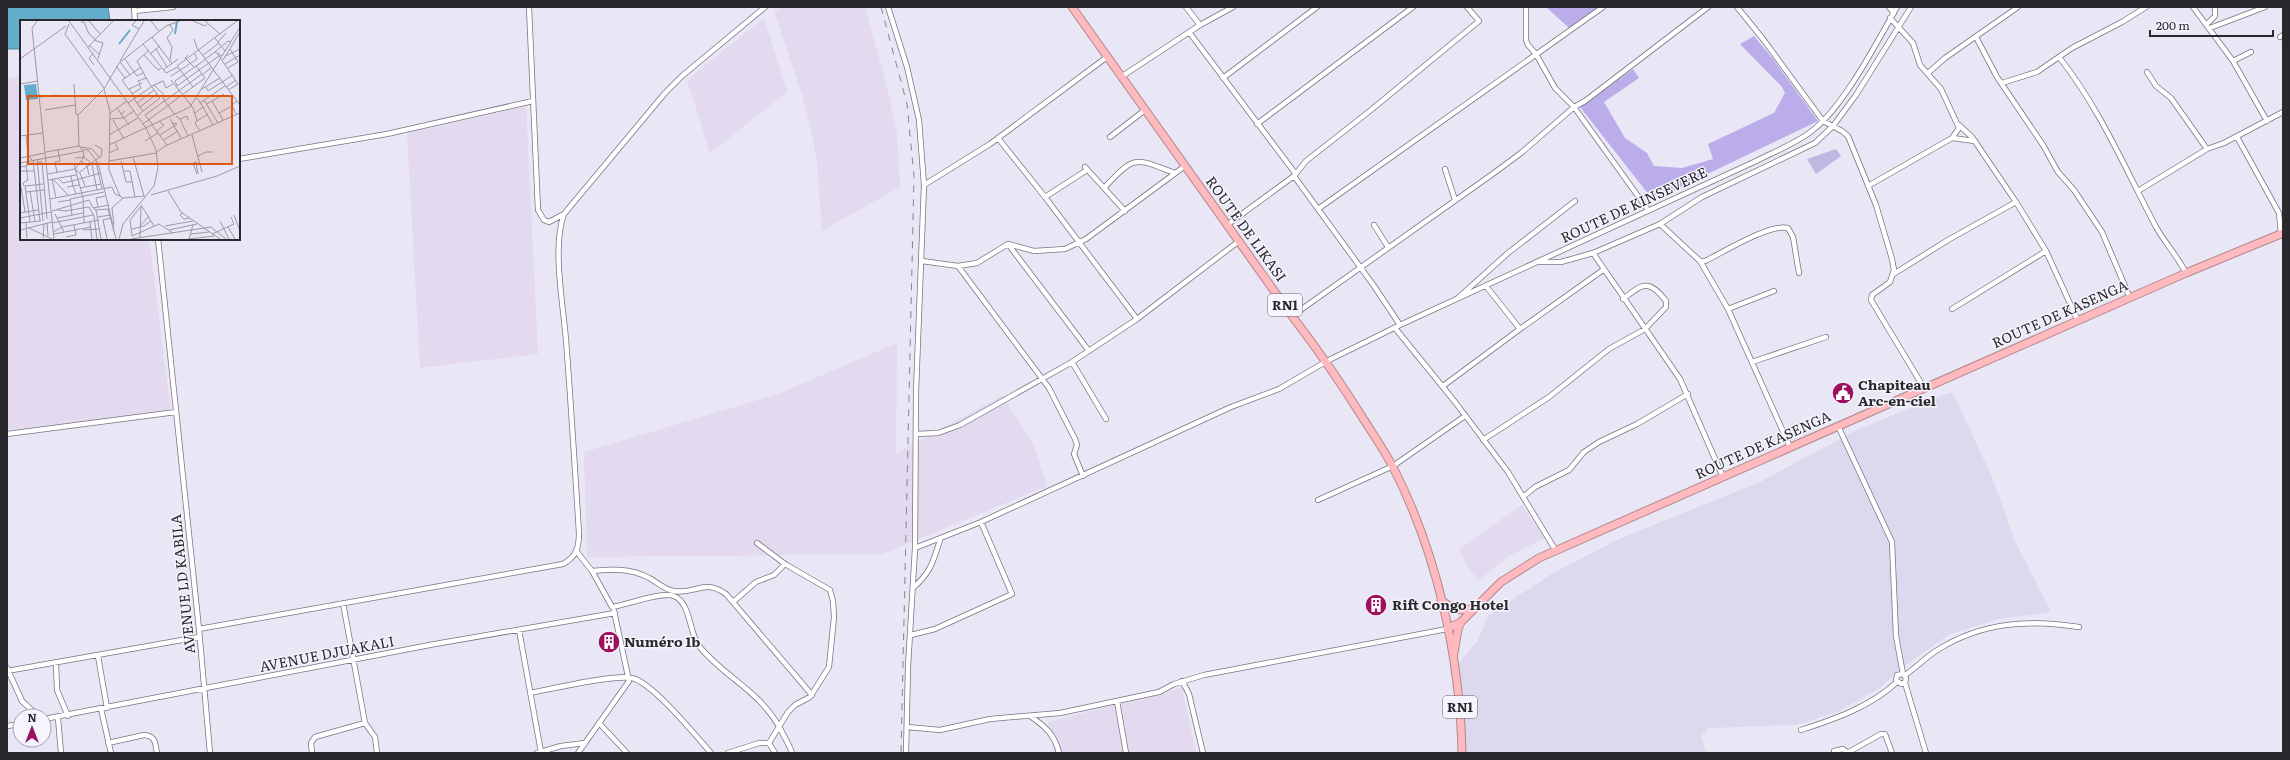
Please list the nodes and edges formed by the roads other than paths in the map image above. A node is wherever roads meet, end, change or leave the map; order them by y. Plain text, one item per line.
1 (173, 7) edge
2 (529, 7) edge
3 (764, 7) edge
4 (888, 7) edge
5 (1072, 7) edge
6 (1186, 7) edge
7 (1234, 7) edge
8 (1317, 7) edge
9 (1413, 7) edge
10 (1467, 7) edge
11 (1526, 7) edge
12 (1603, 7) edge
13 (1708, 7) edge
14 (1737, 7) edge
15 (1889, 7) edge
16 (1897, 7) edge
17 (1911, 7) edge
18 (2018, 7) edge
19 (2146, 7) edge
20 (2194, 7) edge
21 (2215, 7) edge
22 (2265, 7) edge
23 (134, 9) edge
24 (1894, 13) junction
25 (1890, 18) junction
26 (135, 20) edge
27 (1200, 25) junction
28 (1898, 26) junction
29 (2208, 26) junction
30 (1188, 32) junction
31 (1976, 37) junction
32 (2251, 52) dead end
33 (1536, 54) junction
34 (2059, 56) junction
35 (1107, 57) junction
36 (2233, 60) junction
37 (2147, 72) dead end
38 (1928, 73) junction
39 (1121, 77) junction
40 (1223, 78) junction
41 (2002, 84) junction
42 (533, 101) junction
43 (1574, 106) junction
44 (1145, 110) junction
45 (2283, 112) edge
46 (1823, 121) junction
47 (2267, 121) junction
48 (1258, 124) junction
49 (1959, 125) junction
50 (1833, 126) junction
51 (1110, 137) dead end
52 (2236, 137) junction
53 (998, 138) junction
54 (1952, 138) junction
55 (1975, 141) junction
56 (2206, 149) junction
57 (240, 159) edge
58 (1185, 166) junction
59 (1445, 169) dead end
60 (1175, 173) junction
61 (1295, 174) junction
62 (924, 185) junction
63 (1868, 186) junction
64 (1104, 188) junction
65 (2138, 191) junction
66 (1046, 197) junction
67 (1455, 200) junction
68 (1575, 201) dead end
69 (2016, 202) junction
70 (1318, 209) junction
71 (1125, 210) junction
72 (1648, 210) junction
73 (564, 214) junction
74 (1660, 224) junction
75 (1227, 225) junction
76 (1374, 225) dead end
77 (2282, 234) edge
78 (158, 240) edge
79 (1239, 241) junction
80 (1079, 242) junction
81 (1008, 244) junction
82 (1388, 247) junction
83 (2046, 251) junction
84 (1593, 253) junction
85 (922, 261) junction
86 (1700, 261) junction
87 (1535, 262) junction
88 (958, 266) junction
89 (1360, 267) junction
90 (1603, 270) junction
91 (1799, 272) dead end
92 (2186, 273) junction
93 (1892, 275) junction
94 (1486, 286) junction
95 (1774, 291) dead end
96 (2130, 298) junction
97 (1624, 299) junction
98 (1456, 300) junction
99 (1952, 309) dead end
100 (1728, 310) junction
101 (1292, 316) junction
102 (1137, 319) junction
103 (2078, 321) junction
104 (1398, 326) junction
105 (1520, 329) junction
106 (1645, 329) junction
107 (1826, 337) dead end
108 (1089, 351) junction
109 (1327, 361) junction
110 (1072, 362) junction
111 (1752, 362) junction
112 (1042, 379) junction
113 (1443, 386) junction
114 (1924, 388) junction
115 (1688, 394) junction
116 (176, 412) junction
117 (1465, 416) junction
118 (1106, 419) dead end
119 (1838, 426) junction
120 (7, 434) edge
121 (916, 434) junction
122 (1484, 440) junction
123 (1790, 447) junction
124 (1393, 466) junction
125 (1083, 476) junction
126 (1724, 478) junction
127 (1523, 497) junction
128 (1318, 500) dead end
129 (981, 522) junction
130 (940, 540) junction
131 (756, 543) dead end
132 (915, 548) junction
133 (1556, 551) junction
134 (577, 552) junction
135 (784, 564) junction
136 (592, 572) junction
137 (914, 588) junction
138 (672, 593) junction
139 (1440, 600) junction
140 (733, 602) junction
141 (343, 603) junction
142 (612, 607) junction
143 (1475, 607) junction
144 (616, 613) junction
145 (1462, 622) junction
146 (2079, 627) dead end
147 (199, 629) junction
148 (519, 630) junction
149 (1447, 630) junction
150 (911, 635) junction
151 (199, 637) junction
152 (98, 656) junction
153 (354, 660) junction
154 (1453, 661) junction
155 (56, 663) junction
156 (7, 670) edge
157 (1904, 675) junction
158 (630, 677) junction
159 (1182, 681) junction
160 (1897, 682) junction
161 (1905, 683) junction
162 (204, 688) junction
163 (530, 693) junction
164 (812, 695) junction
165 (1117, 702) junction
166 (29, 708) edge
167 (107, 708) junction
168 (101, 709) junction
169 (68, 716) junction
170 (1030, 716) junction
171 (52, 718) edge
172 (58, 718) junction
173 (365, 723) junction
174 (598, 724) junction
175 (779, 727) junction
176 (906, 727) junction
177 (1801, 730) dead end
178 (108, 743) junction
179 (585, 743) junction
180 (769, 743) junction
181 (1834, 751) dead end
182 (539, 752) edge
183 (1847, 752) edge
184 (61, 753) edge
185 (111, 753) edge
186 (157, 753) edge
187 (210, 753) edge
188 (312, 753) edge
189 (377, 753) edge
190 (578, 753) edge
191 (627, 753) edge
192 (711, 753) edge
193 (728, 753) edge
194 (775, 753) edge
195 (792, 753) edge
196 (906, 753) edge
197 (1059, 753) edge
198 (1126, 753) edge
199 (1203, 753) edge
200 (1462, 753) edge
201 (1892, 753) edge
202 (1926, 753) edge

1 - 23 street
2 - 42 street
3 - 73 street
4 - 62 street
5 - 35 highway, ROUTE DE LIKASI / RN1
6 - 27 street
7 - 27 street
8 - 40 street
9 - 48 street
10 - 61 street
11 - 33 street
12 - 33 street
13 - 43 street
14 - 46 street
15 - 24 street
16 - 24 street, ROUTE DE KINSEVERE
17 - 28 street
18 - 31 street
19 - 34 street
20 - 29 street
21 - 29 street
22 - 29 street
23 - 26 street
24 - 25 street, ROUTE DE KINSEVERE
25 - 28 street
25 - 46 street, ROUTE DE KINSEVERE
27 - 30 street
28 - 38 street
28 - 50 street
29 - 36 street
30 - 39 street
30 - 40 street
31 - 38 street
31 - 41 street
32 - 36 street
33 - 43 street
33 - 70 street
34 - 41 street
34 - 65 street
35 - 39 highway, ROUTE DE LIKASI / RN1
35 - 53 street
36 - 47 street
37 - 56 street
38 - 49 street
39 - 44 highway, ROUTE DE LIKASI / RN1
40 - 48 street
41 - 96 street
42 - 57 street
42 - 73 street
43 - 67 street
43 - 72 street
44 - 51 street
44 - 58 highway, ROUTE DE LIKASI / RN1
45 - 47 street
46 - 50 street
46 - 72 street, ROUTE DE KINSEVERE
47 - 52 street
48 - 61 street
49 - 54 street
49 - 55 street
50 - 63 street
50 - 74 street
52 - 56 street
52 - 77 street
53 - 62 street
53 - 66 street
54 - 55 street
54 - 63 street
55 - 69 street
56 - 65 street
58 - 60 street
58 - 75 highway, ROUTE DE LIKASI / RN1
59 - 67 street
60 - 64 street
60 - 71 street
61 - 70 street
61 - 75 street
62 - 85 street
63 - 93 street
64 - 66 street
64 - 71 street
65 - 92 street
66 - 80 street
67 - 82 street
68 - 98 street
69 - 83 street
69 - 93 street
70 - 89 street
71 - 80 street
72 - 87 street, ROUTE DE KINSEVERE
73 - 134 street
74 - 84 street
74 - 86 street
75 - 79 highway, ROUTE DE LIKASI / RN1
76 - 82 street
77 - 92 highway, ROUTE DE KASENGA
78 - 116 street, AVENUE LD KABILA
79 - 101 highway, ROUTE DE LIKASI / RN1
79 - 102 street
80 - 81 street
80 - 102 street
81 - 88 street
81 - 108 street
82 - 89 street
83 - 99 street
83 - 103 street
84 - 87 street
84 - 90 street
85 - 88 street
85 - 121 street
86 - 91 street
86 - 100 street
87 - 94 street, ROUTE DE KINSEVERE
88 - 112 street
89 - 101 street
89 - 104 street
90 - 97 street
90 - 105 street
92 - 96 highway, ROUTE DE KASENGA
93 - 114 street
94 - 98 street, ROUTE DE KINSEVERE
94 - 105 street
95 - 100 street
96 - 103 highway, ROUTE DE KASENGA
97 - 106 street
97 - 106 street
98 - 104 street, ROUTE DE KINSEVERE
100 - 111 street
101 - 109 highway, ROUTE DE LIKASI / RN1
102 - 108 street
103 - 114 highway, ROUTE DE KASENGA
104 - 109 street, ROUTE DE KINSEVERE
104 - 113 street
105 - 113 street
106 - 115 street
106 - 122 street
107 - 111 street
108 - 110 street
109 - 124 highway, ROUTE DE LIKASI / RN1
109 - 125 street, ROUTE DE KINSEVERE
110 - 112 street
110 - 118 street
111 - 123 street
112 - 121 street
112 - 125 street
113 - 117 street
114 - 119 highway, ROUTE DE KASENGA
115 - 126 street
115 - 127 street
116 - 120 street
116 - 147 street, AVENUE LD KABILA
117 - 122 street
117 - 124 street
119 - 123 highway, ROUTE DE KASENGA
119 - 157 street
121 - 132 street
122 - 127 street
123 - 126 highway, ROUTE DE KASENGA
124 - 128 street
124 - 139 highway, ROUTE DE LIKASI / RN1
125 - 129 street, ROUTE DE KINSEVERE
126 - 133 highway, ROUTE DE KASENGA
127 - 133 street
129 - 130 street, ROUTE DE KINSEVERE
129 - 150 street
130 - 132 street, ROUTE DE KINSEVERE
130 - 137 street
131 - 135 street
132 - 137 street
133 - 143 highway, ROUTE DE KASENGA
134 - 136 street
134 - 141 street
135 - 140 street
135 - 164 street
136 - 138 street
136 - 142 street
137 - 150 street
138 - 140 street
138 - 142 street
138 - 175 street
139 - 143 highway
139 - 149 highway, ROUTE DE LIKASI / RN1
140 - 164 street
141 - 147 street
141 - 153 street
142 - 144 street
143 - 145 highway, ROUTE DE KASENGA
144 - 148 street, AVENUE DJUAKALI
144 - 158 street
145 - 149 highway, ROUTE DE KASENGA
145 - 154 highway
146 - 157 street
147 - 151 street, AVENUE LD KABILA
148 - 153 street, AVENUE DJUAKALI
148 - 163 street
149 - 154 highway, RN1
149 - 159 street
150 - 176 street
151 - 152 street
151 - 162 street, AVENUE LD KABILA
152 - 155 street
152 - 167 street
153 - 162 street, AVENUE DJUAKALI
153 - 173 street
154 - 200 highway, RN1
155 - 156 street
155 - 169 street
156 - 166 street
157 - 160 street
157 - 161 street
158 - 163 street
158 - 174 street
158 - 192 street
159 - 165 street
159 - 199 street
160 - 161 street
160 - 177 street
161 - 202 street
162 - 167 street, AVENUE DJUAKALI
162 - 187 street, AVENUE LD KABILA
163 - 182 street
164 - 175 street
165 - 170 street
165 - 198 street
167 - 168 street, AVENUE DJUAKALI
168 - 169 street, AVENUE DJUAKALI
168 - 178 street
169 - 172 street, AVENUE DJUAKALI
170 - 176 street
170 - 197 street
171 - 172 street, AVENUE DJUAKALI
172 - 184 street
173 - 188 street
173 - 189 street
174 - 179 street
174 - 191 street
175 - 180 street
175 - 195 street
176 - 196 street
178 - 185 street
178 - 186 street
179 - 182 street
179 - 190 street
180 - 193 street
180 - 194 street
181 - 183 street
183 - 201 street

